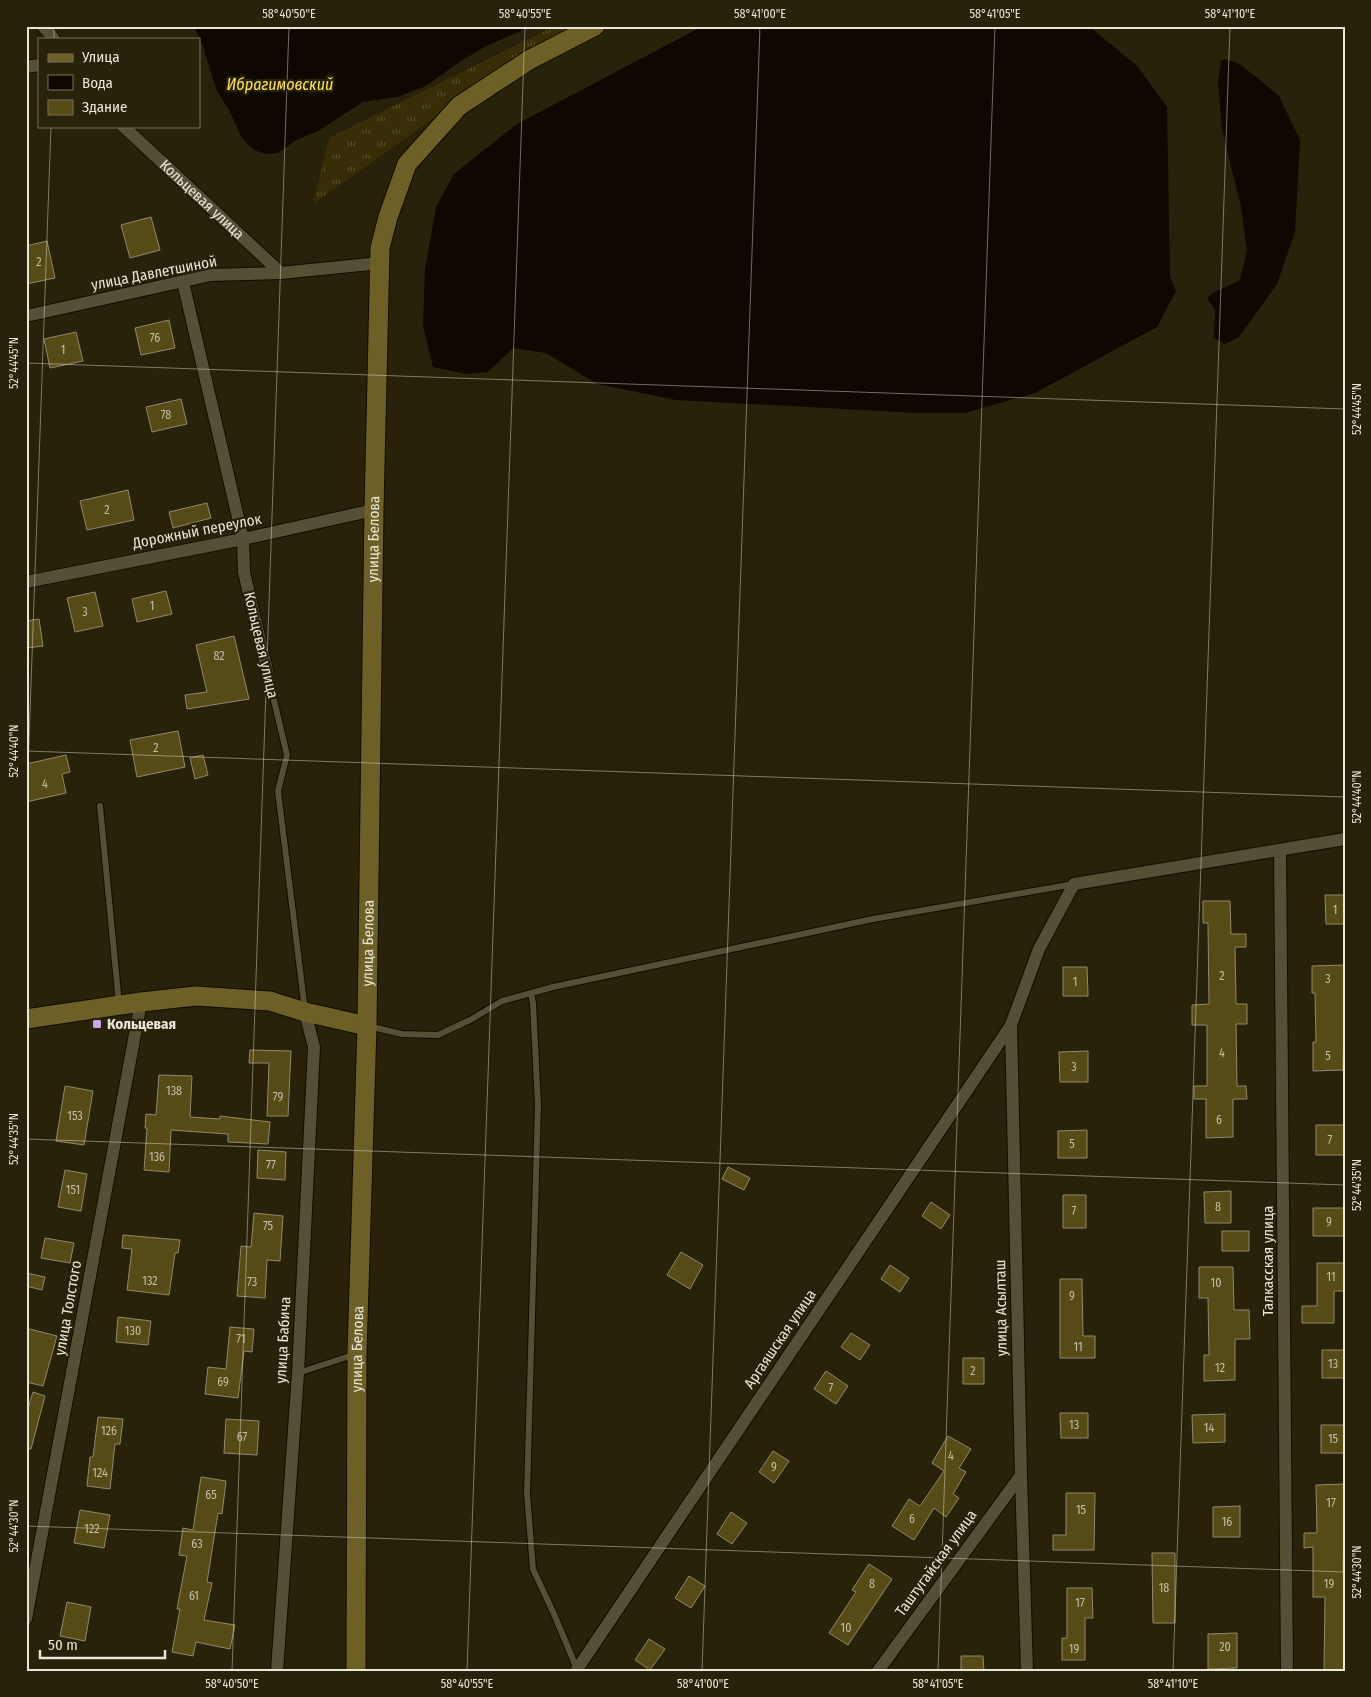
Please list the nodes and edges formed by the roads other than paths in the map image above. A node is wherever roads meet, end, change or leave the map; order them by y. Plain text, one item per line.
1 (42, 26) edge
2 (595, 26) edge
3 (53, 38) edge
4 (125, 128) edge
5 (380, 263) junction
6 (281, 273) junction
7 (183, 282) junction
8 (26, 316) edge
9 (374, 510) junction
10 (243, 539) junction
11 (26, 582) edge
12 (267, 671) joint
13 (100, 806) dead end
14 (1345, 839) edge
15 (1280, 851) junction
16 (1074, 884) junction
17 (531, 993) junction
18 (141, 1002) junction
19 (119, 1005) junction
20 (305, 1012) junction
21 (26, 1019) edge
22 (1011, 1025) junction
23 (367, 1026) junction
24 (357, 1353) junction
25 (298, 1373) junction
26 (1021, 1474) junction
27 (26, 1619) edge
28 (280, 1670) edge
29 (576, 1670) edge
30 (356, 1671) edge
31 (878, 1671) edge
32 (1027, 1671) edge
33 (1288, 1671) edge

1 - 3 street
2 - 5 main road, улица Белова
4 - 6 street, Кольцевая улица
5 - 6 street, улица Давлетшиной
5 - 9 main road, улица Белова
6 - 7 street, улица Давлетшиной
7 - 8 street, улица Давлетшиной
7 - 10 street, Кольцевая улица
9 - 10 street, Дорожный переулок
9 - 23 main road, улица Белова
10 - 11 street, Дорожный переулок
10 - 12 street, Кольцевая улица
12 - 20 lane, Кольцевая улица
13 - 19 lane
14 - 15 street
15 - 16 street
15 - 33 street, Талкасская улица
16 - 17 lane
16 - 22 street, улица Асылташ
17 - 23 lane
17 - 29 lane
18 - 19 main road
18 - 20 main road
18 - 27 street, улица Толстого
19 - 21 main road
20 - 23 main road
20 - 25 street, улица Бабича
22 - 26 street, улица Асылташ
22 - 29 street, Аргаяшская улица
23 - 24 main road, улица Белова
24 - 25 lane
24 - 30 main road, улица Белова
25 - 28 street, улица Бабича
26 - 31 street, Таштугайская улица
26 - 32 street, улица Асылташ

